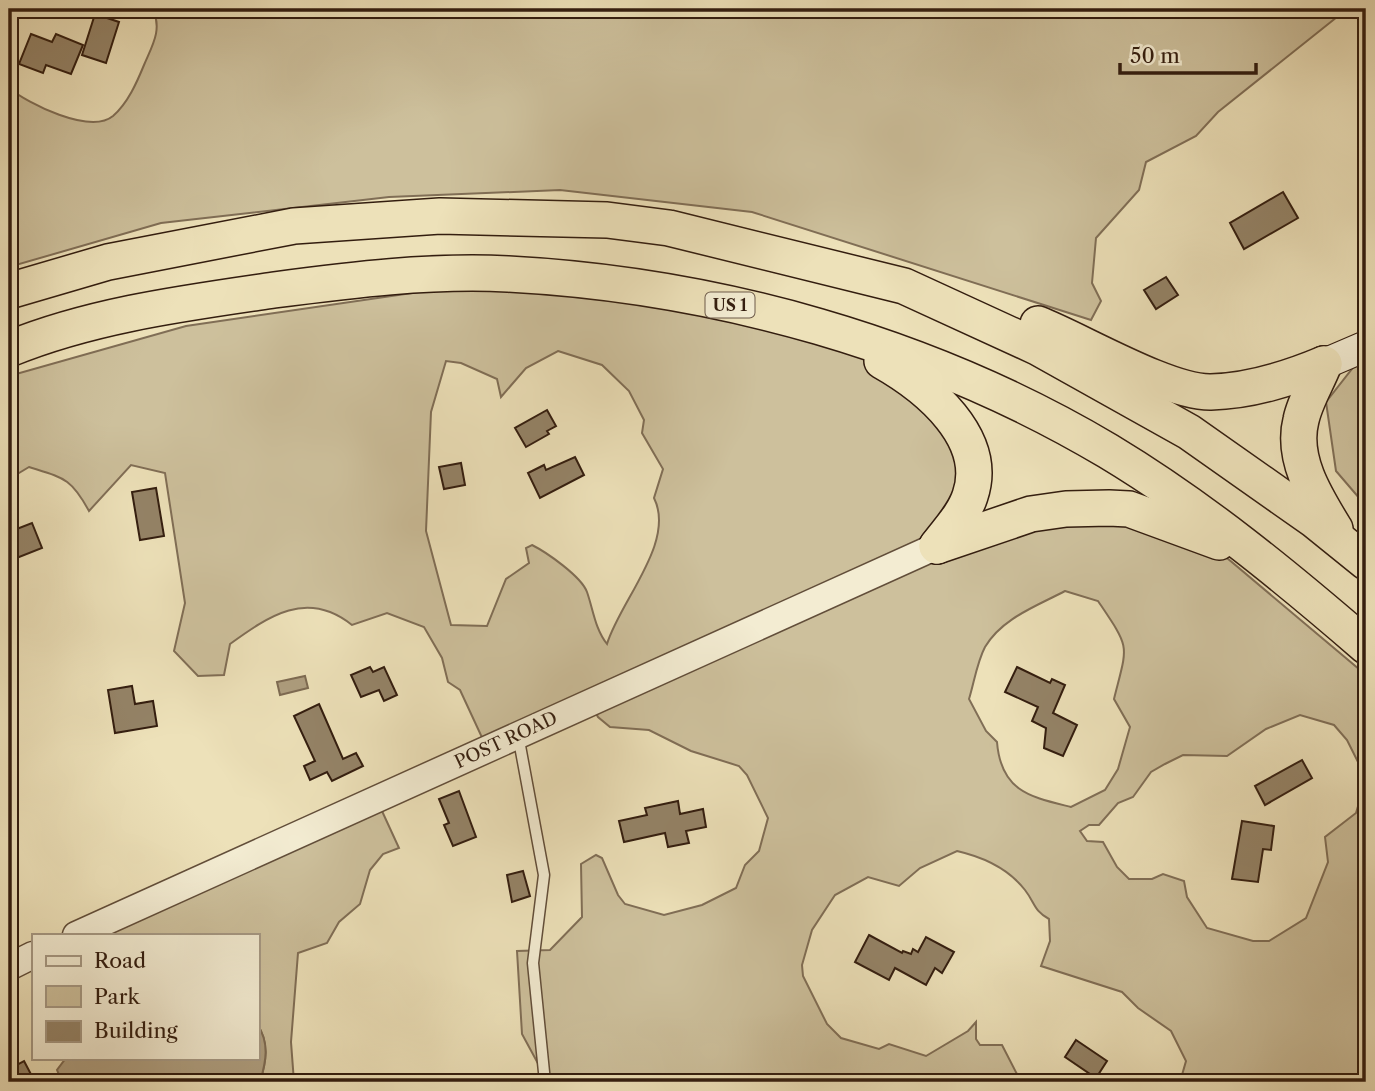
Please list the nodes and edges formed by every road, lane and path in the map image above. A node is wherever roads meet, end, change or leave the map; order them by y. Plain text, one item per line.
1 (184, 245) junction
2 (96, 266) junction
3 (904, 286) junction
4 (9, 291) edge
5 (177, 306) junction
6 (785, 317) junction
7 (112, 318) junction
8 (1366, 346) edge
9 (9, 349) edge
10 (1324, 364) junction
11 (975, 468) junction
12 (1031, 514) junction
13 (937, 546) junction
14 (1355, 553) edge
15 (1275, 570) junction
16 (1366, 646) edge
17 (518, 735) junction
18 (78, 934) edge
19 (32, 956) edge
20 (9, 967) edge
21 (545, 1082) edge

1 - 2 highway
1 - 3 highway
1 - 5 highway
2 - 4 highway
2 - 7 highway
3 - 10 highway
3 - 14 highway
5 - 6 highway, US 1
5 - 7 highway, US 1
6 - 11 highway
6 - 15 highway, US 1
7 - 9 highway, US 1
8 - 10 main road
10 - 14 highway
11 - 12 highway
11 - 13 highway
12 - 13 highway
12 - 15 highway
13 - 17 street, POST ROAD
15 - 16 highway, US 1
17 - 18 street, POST ROAD
17 - 21 lane
19 - 20 street

